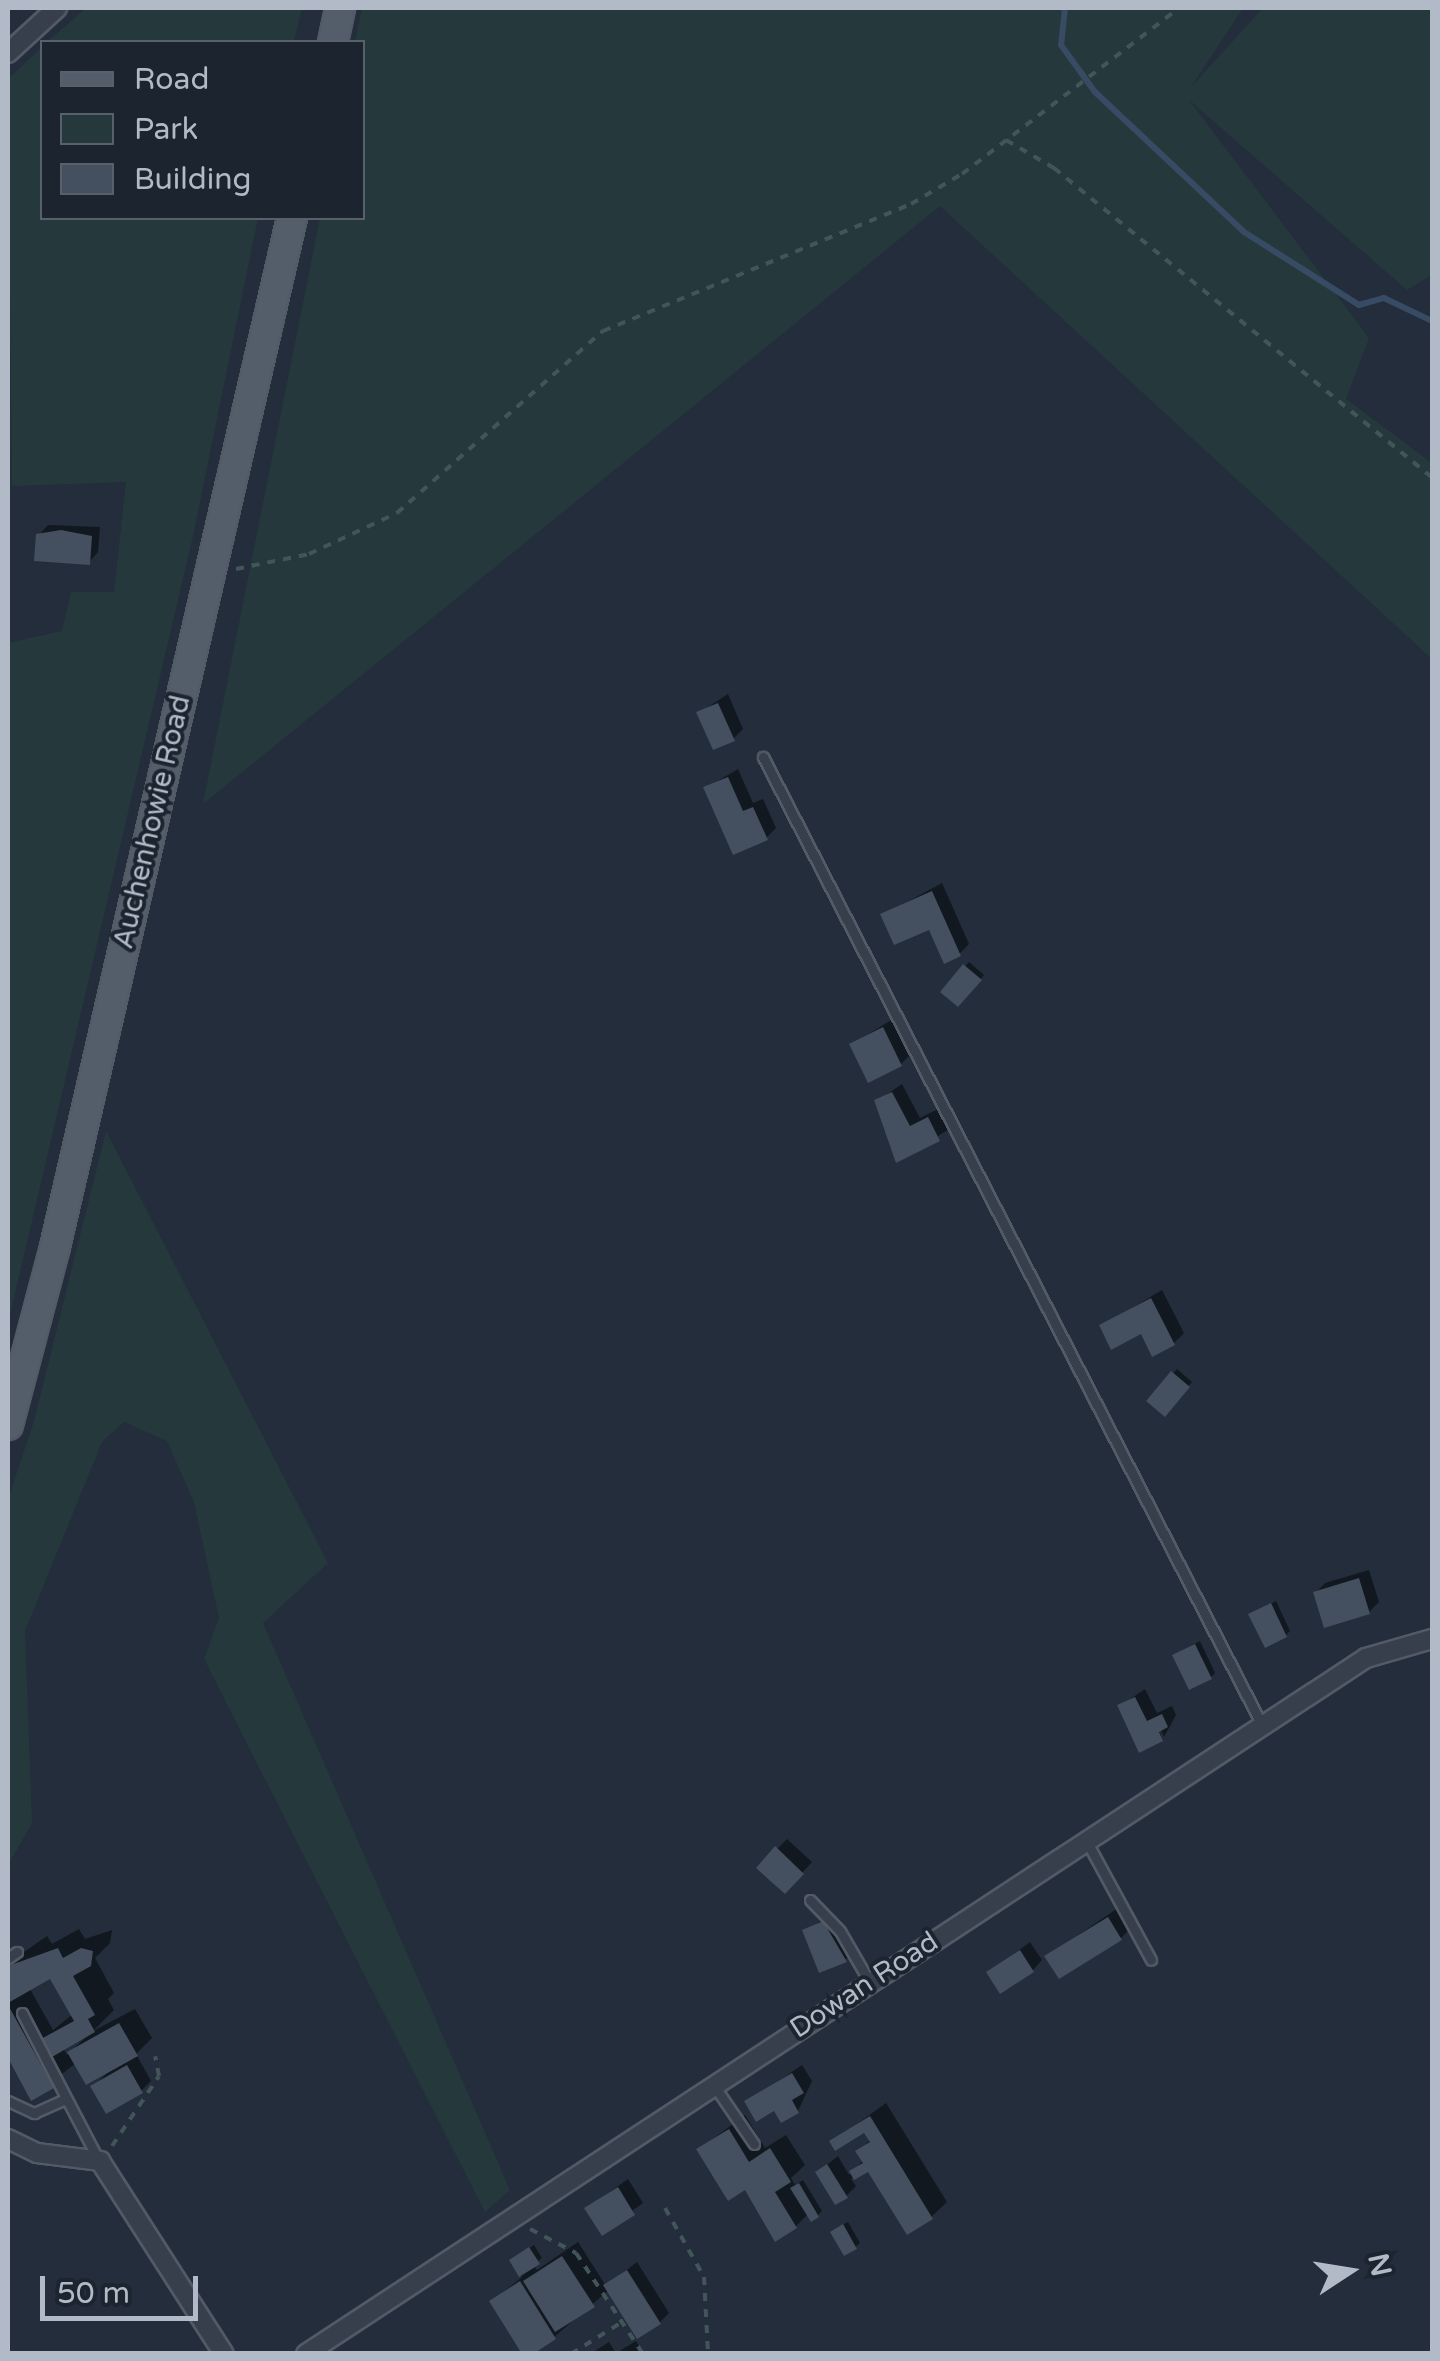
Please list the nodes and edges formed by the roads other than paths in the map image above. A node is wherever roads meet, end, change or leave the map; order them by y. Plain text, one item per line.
1 (56, 8) edge
2 (340, 8) edge
3 (333, 40) edge
4 (8, 53) edge
5 (292, 220) edge
6 (763, 757) dead end
7 (8, 1425) edge
8 (1432, 1638) edge
9 (1262, 1726) junction
10 (1085, 1840) junction
11 (810, 1900) dead end
12 (18, 1952) dead end
13 (8, 1958) edge
14 (1151, 1960) dead end
15 (870, 1981) junction
16 (22, 2013) dead end
17 (713, 2084) junction
18 (65, 2099) junction
19 (8, 2101) edge
20 (8, 2139) edge
21 (754, 2144) dead end
22 (100, 2161) junction
23 (224, 2354) edge
24 (306, 2354) edge

1 - 4 street
2 - 3 main road
5 - 7 main road, Auchenhowie Road
6 - 9 lane
8 - 9 street, Dowan Road
9 - 10 street, Dowan Road
10 - 14 lane
10 - 15 street, Dowan Road
11 - 15 lane
12 - 13 lane
15 - 17 street, Dowan Road
16 - 18 lane
17 - 21 lane
17 - 24 street, Dowan Road
18 - 19 lane
18 - 22 lane
20 - 22 street
22 - 23 street

